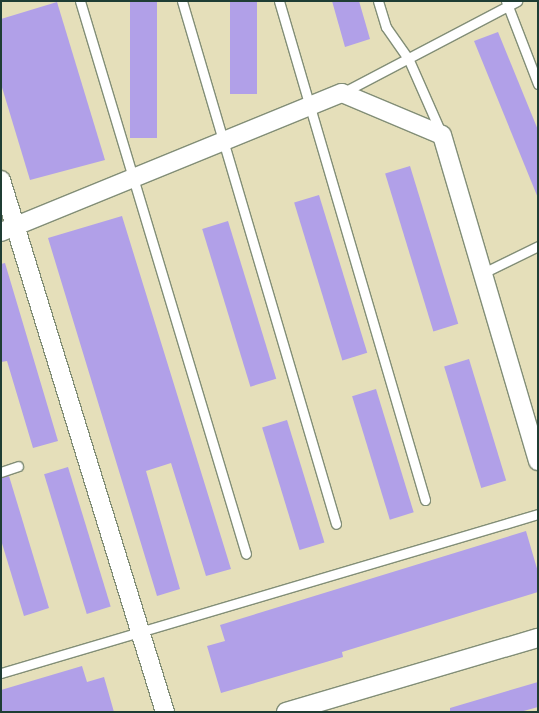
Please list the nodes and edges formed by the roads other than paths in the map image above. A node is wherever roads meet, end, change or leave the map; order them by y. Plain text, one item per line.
1 (80, 1) edge
2 (182, 1) edge
3 (278, 1) edge
4 (378, 1) edge
5 (517, 1) edge
6 (507, 4) edge
7 (408, 58) junction
8 (538, 84) edge
9 (342, 93) junction
10 (308, 107) junction
11 (442, 135) junction
12 (221, 142) junction
13 (134, 178) junction
14 (1, 180) edge
15 (8, 229) edge
16 (538, 246) edge
17 (483, 273) junction
18 (538, 461) edge
19 (18, 466) dead end
20 (1, 472) edge
21 (425, 500) dead end
22 (538, 514) edge
23 (336, 524) dead end
24 (246, 554) dead end
25 (140, 632) junction
26 (538, 638) edge
27 (1, 673) edge
28 (165, 712) edge
29 (286, 712) edge

1 - 13 lane
2 - 12 lane
3 - 10 lane
4 - 7 lane
5 - 6 lane
6 - 7 lane
6 - 8 lane
7 - 9 lane
7 - 11 lane
9 - 10 street
9 - 11 street
10 - 12 street
10 - 21 lane
11 - 17 street
12 - 13 street
12 - 23 lane
13 - 15 street
13 - 24 lane
14 - 15 street
15 - 25 street
16 - 17 lane
17 - 18 street
19 - 20 lane
22 - 25 lane
25 - 27 lane
25 - 28 street
26 - 29 street

